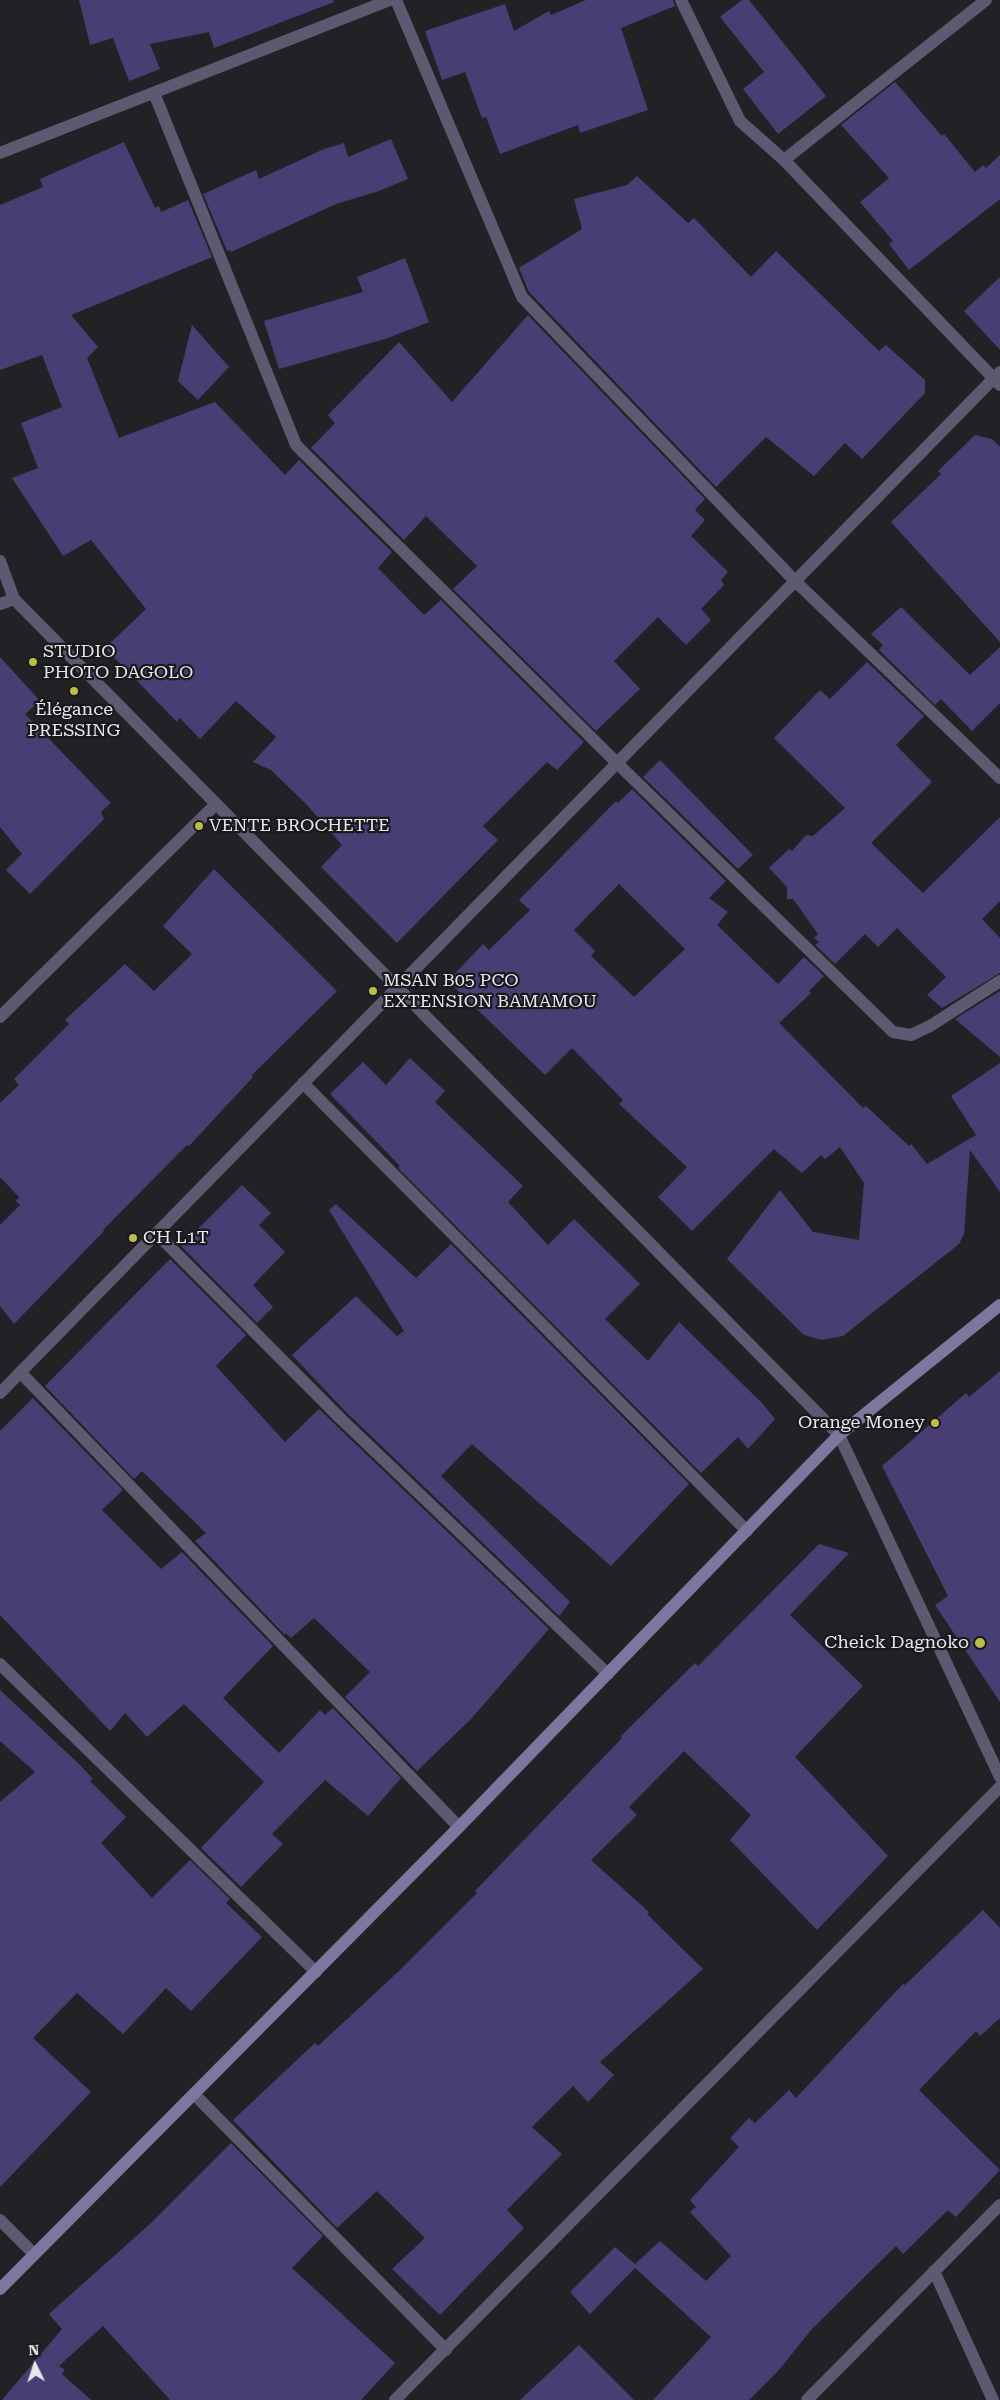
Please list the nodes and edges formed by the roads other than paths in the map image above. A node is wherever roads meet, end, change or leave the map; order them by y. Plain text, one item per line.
1 (390, 0) edge
2 (396, 0) edge
3 (681, 0) edge
4 (986, 0) edge
5 (154, 93) junction
6 (0, 153) edge
7 (784, 160) junction
8 (998, 378) edge
9 (0, 562) edge
10 (794, 581) junction
11 (14, 599) junction
12 (0, 604) edge
13 (616, 763) junction
14 (1000, 778) edge
15 (216, 804) junction
16 (1000, 981) edge
17 (396, 988) junction
18 (0, 1017) edge
19 (303, 1083) junction
20 (157, 1234) junction
21 (1000, 1304) edge
22 (20, 1372) junction
23 (0, 1392) edge
24 (839, 1435) junction
25 (746, 1531) junction
26 (0, 1664) edge
27 (608, 1674) junction
28 (999, 1771) edge
29 (1000, 1787) edge
30 (459, 1827) junction
31 (316, 1972) junction
32 (194, 2094) junction
33 (1000, 2205) edge
34 (0, 2220) edge
35 (34, 2254) junction
36 (934, 2271) junction
37 (0, 2289) edge
38 (446, 2350) junction
39 (395, 2400) edge
40 (807, 2400) edge
41 (993, 2400) edge

1 - 5 street
2 - 10 street
3 - 7 street
4 - 7 street
5 - 6 street
5 - 13 street
7 - 8 street
8 - 10 street
9 - 11 street
10 - 13 street
10 - 14 street
11 - 12 street
11 - 15 street
13 - 16 street
13 - 17 street
15 - 17 street
15 - 18 street
17 - 19 street
17 - 24 street
19 - 20 street
19 - 25 street
20 - 22 street
20 - 27 street
21 - 24 main road
22 - 23 street
22 - 30 street
24 - 25 main road
24 - 28 street
25 - 27 main road
26 - 31 street
27 - 30 main road
29 - 38 street
30 - 31 main road
31 - 32 main road
32 - 35 main road
32 - 38 street
33 - 36 street
34 - 35 street
35 - 37 main road
36 - 40 street
36 - 41 street
38 - 39 street

